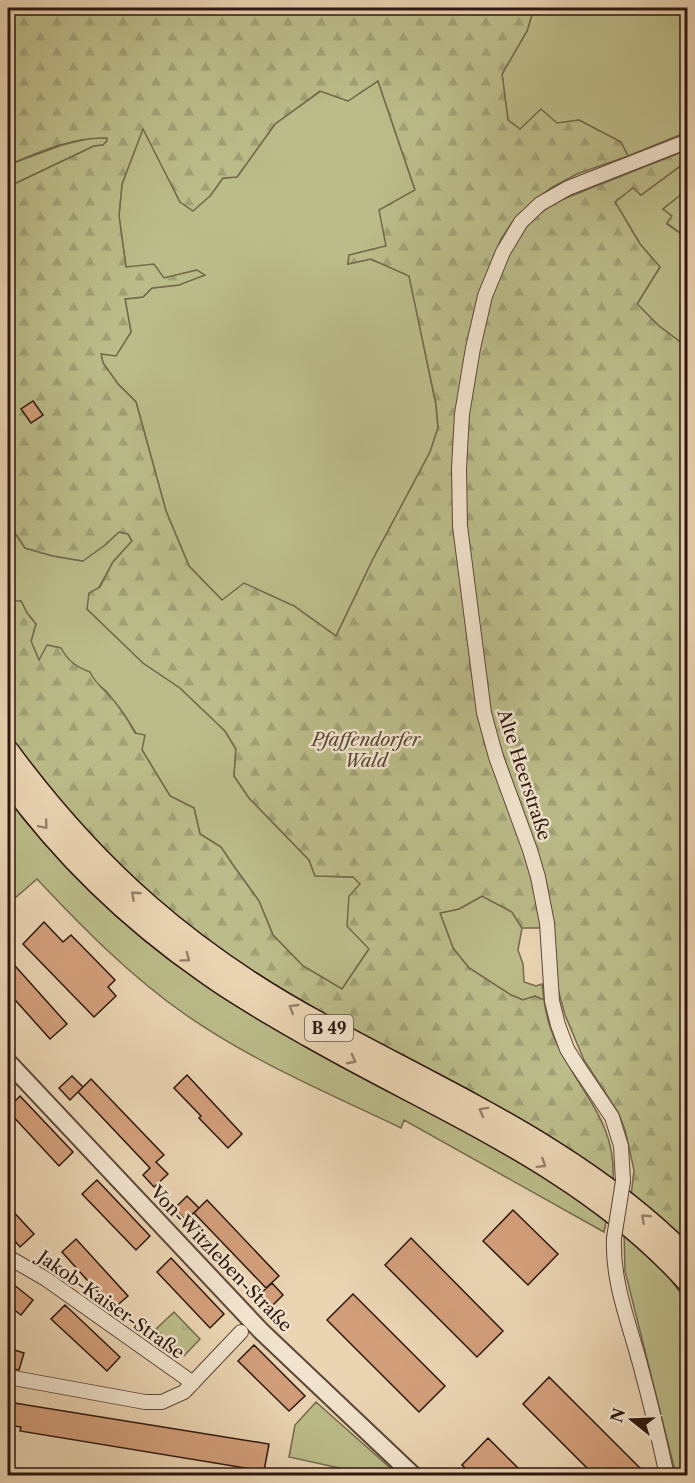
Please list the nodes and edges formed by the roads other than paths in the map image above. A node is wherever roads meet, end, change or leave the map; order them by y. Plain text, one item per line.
1 (687, 141) edge
2 (8, 751) edge
3 (8, 780) edge
4 (8, 1062) edge
5 (8, 1257) edge
6 (687, 1258) edge
7 (687, 1282) edge
8 (241, 1332) dead end
9 (8, 1377) edge
10 (193, 1383) junction
11 (414, 1476) edge
12 (667, 1476) edge

1 - 12 street, Alte Heerstraße, bridge
6 -> 2 highway, B 49
3 -> 7 highway, B 49
4 - 11 street, Von-Witzleben-Straße
5 - 10 street, Jakob-Kaiser-Straße
8 - 10 street
9 - 10 street

